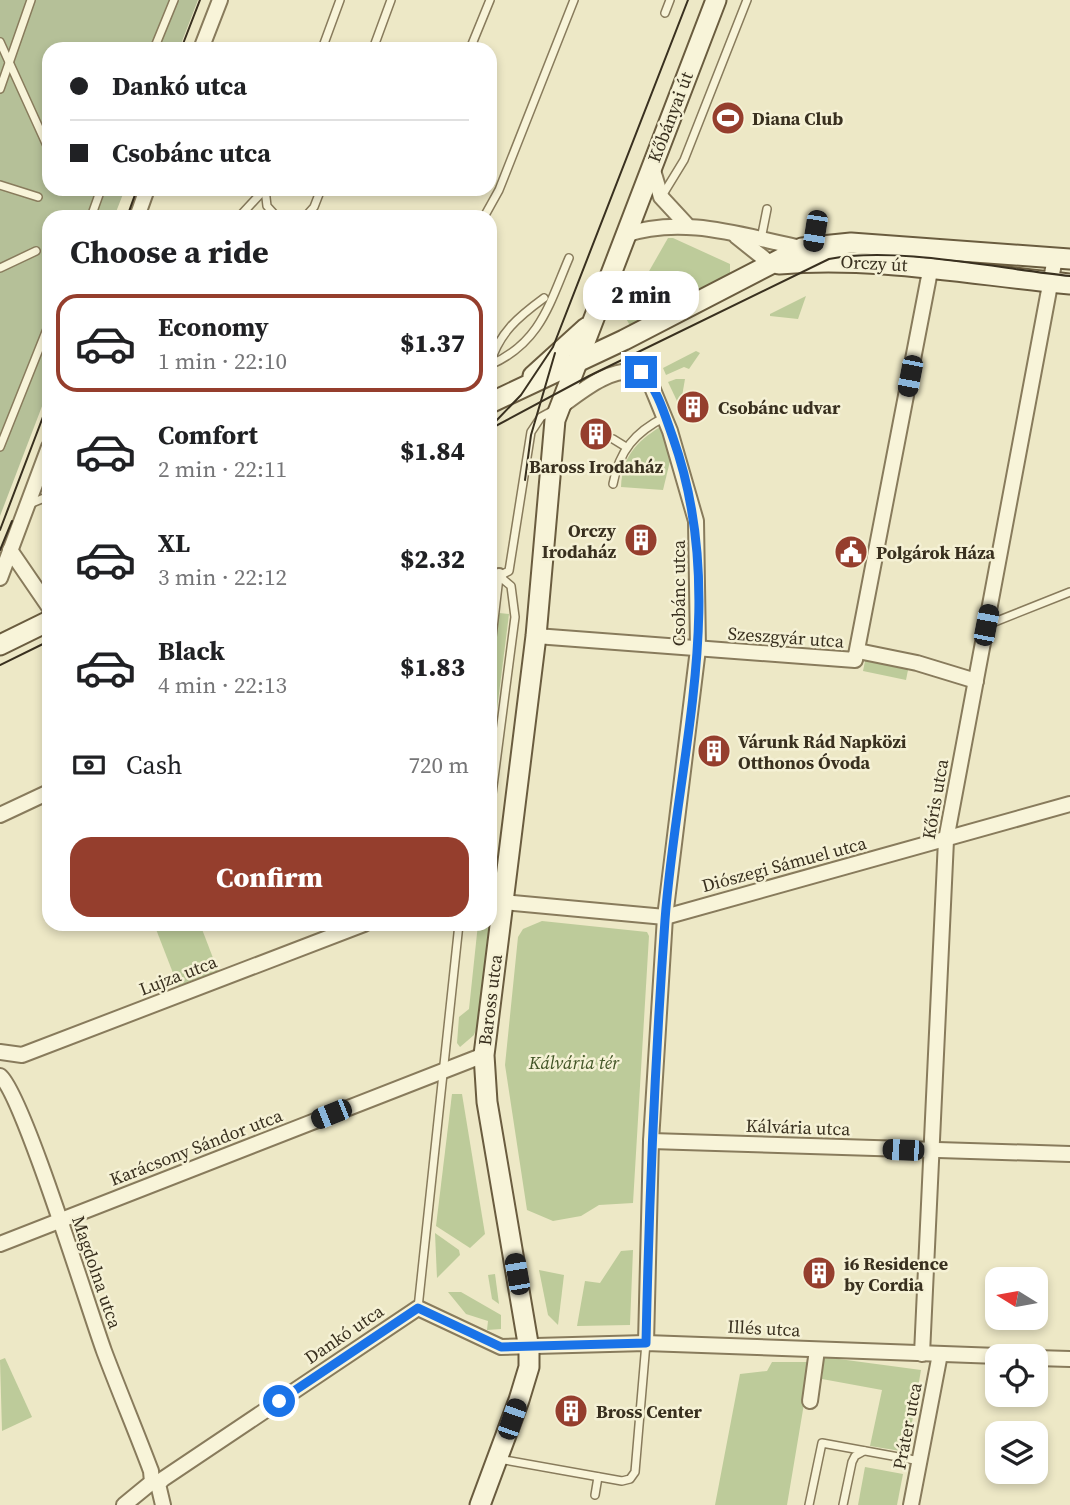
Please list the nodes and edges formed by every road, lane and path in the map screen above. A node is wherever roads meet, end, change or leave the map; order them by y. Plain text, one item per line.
1 (31, 0) edge
2 (174, 0) edge
3 (220, 0) edge
4 (340, 0) edge
5 (391, 0) edge
6 (489, 0) edge
7 (574, 0) edge
8 (670, 0) edge
9 (716, 0) edge
10 (747, 0) edge
11 (665, 13) dead end
12 (158, 42) edge
13 (204, 42) edge
14 (325, 42) edge
15 (376, 42) edge
16 (473, 42) edge
17 (0, 43) edge
18 (9, 62) junction
19 (0, 89) edge
20 (42, 135) edge
21 (652, 166) junction
22 (0, 185) edge
23 (497, 194) edge
24 (258, 196) edge
25 (38, 197) dead end
26 (661, 197) junction
27 (767, 209) dead end
28 (245, 210) edge
29 (817, 215) dead end
30 (686, 224) junction
31 (624, 234) junction
32 (735, 235) junction
33 (761, 240) junction
34 (807, 247) junction
35 (36, 251) dead end
36 (569, 258) dead end
37 (1063, 259) edge
38 (771, 264) junction
39 (931, 266) junction
40 (0, 268) edge
41 (1061, 283) edge
42 (544, 298) dead end
43 (591, 323) junction
44 (42, 341) edge
45 (497, 343) edge
46 (497, 362) edge
47 (575, 364) junction
48 (497, 400) edge
49 (558, 408) junction
50 (665, 417) junction
51 (2, 437) edge
52 (613, 439) dead end
53 (0, 447) edge
54 (626, 447) junction
55 (42, 465) edge
56 (613, 484) dead end
57 (42, 499) edge
58 (27, 505) junction
59 (10, 550) junction
60 (0, 578) edge
61 (497, 578) edge
62 (497, 580) edge
63 (1070, 592) edge
64 (42, 597) edge
65 (42, 624) edge
66 (986, 625) junction
67 (536, 636) junction
68 (0, 645) edge
69 (698, 649) junction
70 (858, 651) junction
71 (976, 681) junction
72 (497, 755) edge
73 (42, 795) edge
74 (1070, 804) edge
75 (0, 815) edge
76 (946, 840) junction
77 (497, 882) edge
78 (502, 902) junction
79 (665, 917) junction
80 (346, 931) edge
81 (459, 931) edge
82 (3, 1053) edge
83 (484, 1055) junction
84 (443, 1069) junction
85 (0, 1076) edge
86 (651, 1141) junction
87 (930, 1151) junction
88 (1070, 1154) edge
89 (58, 1221) junction
90 (0, 1244) edge
91 (418, 1308) junction
92 (646, 1343) junction
93 (529, 1349) junction
94 (817, 1350) junction
95 (922, 1354) junction
96 (940, 1354) junction
97 (985, 1356) edge
98 (1048, 1358) edge
99 (1070, 1359) edge
100 (810, 1401) dead end
101 (865, 1451) junction
102 (499, 1459) junction
103 (920, 1461) junction
104 (598, 1477) junction
105 (155, 1483) junction
106 (595, 1495) dead end
107 (124, 1505) edge
108 (163, 1505) edge
109 (480, 1505) edge
110 (809, 1505) edge
111 (843, 1505) edge
112 (911, 1505) edge

1 - 18 lane
2 - 12 lane
3 - 13 street
4 - 14 lane
5 - 15 lane
6 - 16 lane
7 - 23 lane
8 - 11 lane
9 - 21 street, Kőbányai út
10 - 26 lane
17 - 18 lane
18 - 19 lane
18 - 20 lane
21 - 26 street
21 - 31 street, Kőbányai út
22 - 25 lane
24 - 28 lane
26 - 30 street
27 - 33 lane
29 - 34 lane
30 - 31 street
30 - 32 street
31 - 43 street, Kőbányai út
32 - 33 street
32 - 38 street
33 - 34 street
33 - 38 street
34 - 37 street, Orczy út
34 - 38 street, Orczy út
35 - 40 lane
36 - 46 lane
37 - 41 street, Kőris utca
38 - 39 street, Orczy út
38 - 47 street
39 - 41 street, Orczy út
39 - 70 street
41 - 66 street, Kőris utca
42 - 45 lane
43 - 47 street, Baross utca
43 - 48 street
44 - 51 lane
47 - 48 street
47 - 49 street, Baross utca
49 - 50 street, Csobánc utca
49 - 61 lane
49 - 67 street, Baross utca
50 - 54 lane
50 - 69 street, Csobánc utca
51 - 53 lane
52 - 54 lane
54 - 56 lane
55 - 58 street
57 - 58 lane
58 - 59 street
59 - 60 street
59 - 64 street
62 - 72 lane
63 - 66 lane
65 - 68 street
66 - 71 street, Kőris utca
67 - 69 street, Szeszgyár utca
67 - 77 street, Baross utca
69 - 70 street, Szeszgyár utca
69 - 79 street, Csobánc utca
70 - 71 street
71 - 76 street, Kőris utca
73 - 75 street
74 - 76 street, Diószegi Sámuel utca
76 - 79 street, Diószegi Sámuel utca
76 - 87 street, Kőris utca
77 - 78 street, Baross utca
78 - 79 street, Diószegi Sámuel utca
78 - 83 street, Baross utca
79 - 86 street
80 - 82 street, Lujza utca
81 - 84 lane
83 - 84 street, Karácsony Sándor utca
83 - 93 street, Baross utca
84 - 89 street, Karácsony Sándor utca
84 - 91 lane
85 - 89 street, Magdolna utca
86 - 87 street, Kálvária utca
86 - 92 street
87 - 88 street, Kálvária utca
87 - 95 street, Kőris utca
89 - 90 street, Karácsony Sándor utca
89 - 105 street, Magdolna utca
91 - 93 street
91 - 105 street, Dankó utca
92 - 93 street, Illés utca
92 - 94 street, Illés utca
92 - 104 lane
93 - 102 street, Baross utca
94 - 95 street, Illés utca
94 - 100 street
95 - 96 street, Illés utca
96 - 97 street, Illés utca
96 - 103 street, Práter utca
98 - 99 street
101 - 103 lane
101 - 110 lane
101 - 111 lane
102 - 104 lane
102 - 109 street, Baross utca
103 - 112 street, Práter utca
104 - 106 lane
105 - 107 street, Dankó utca
105 - 108 street, Magdolna utca

